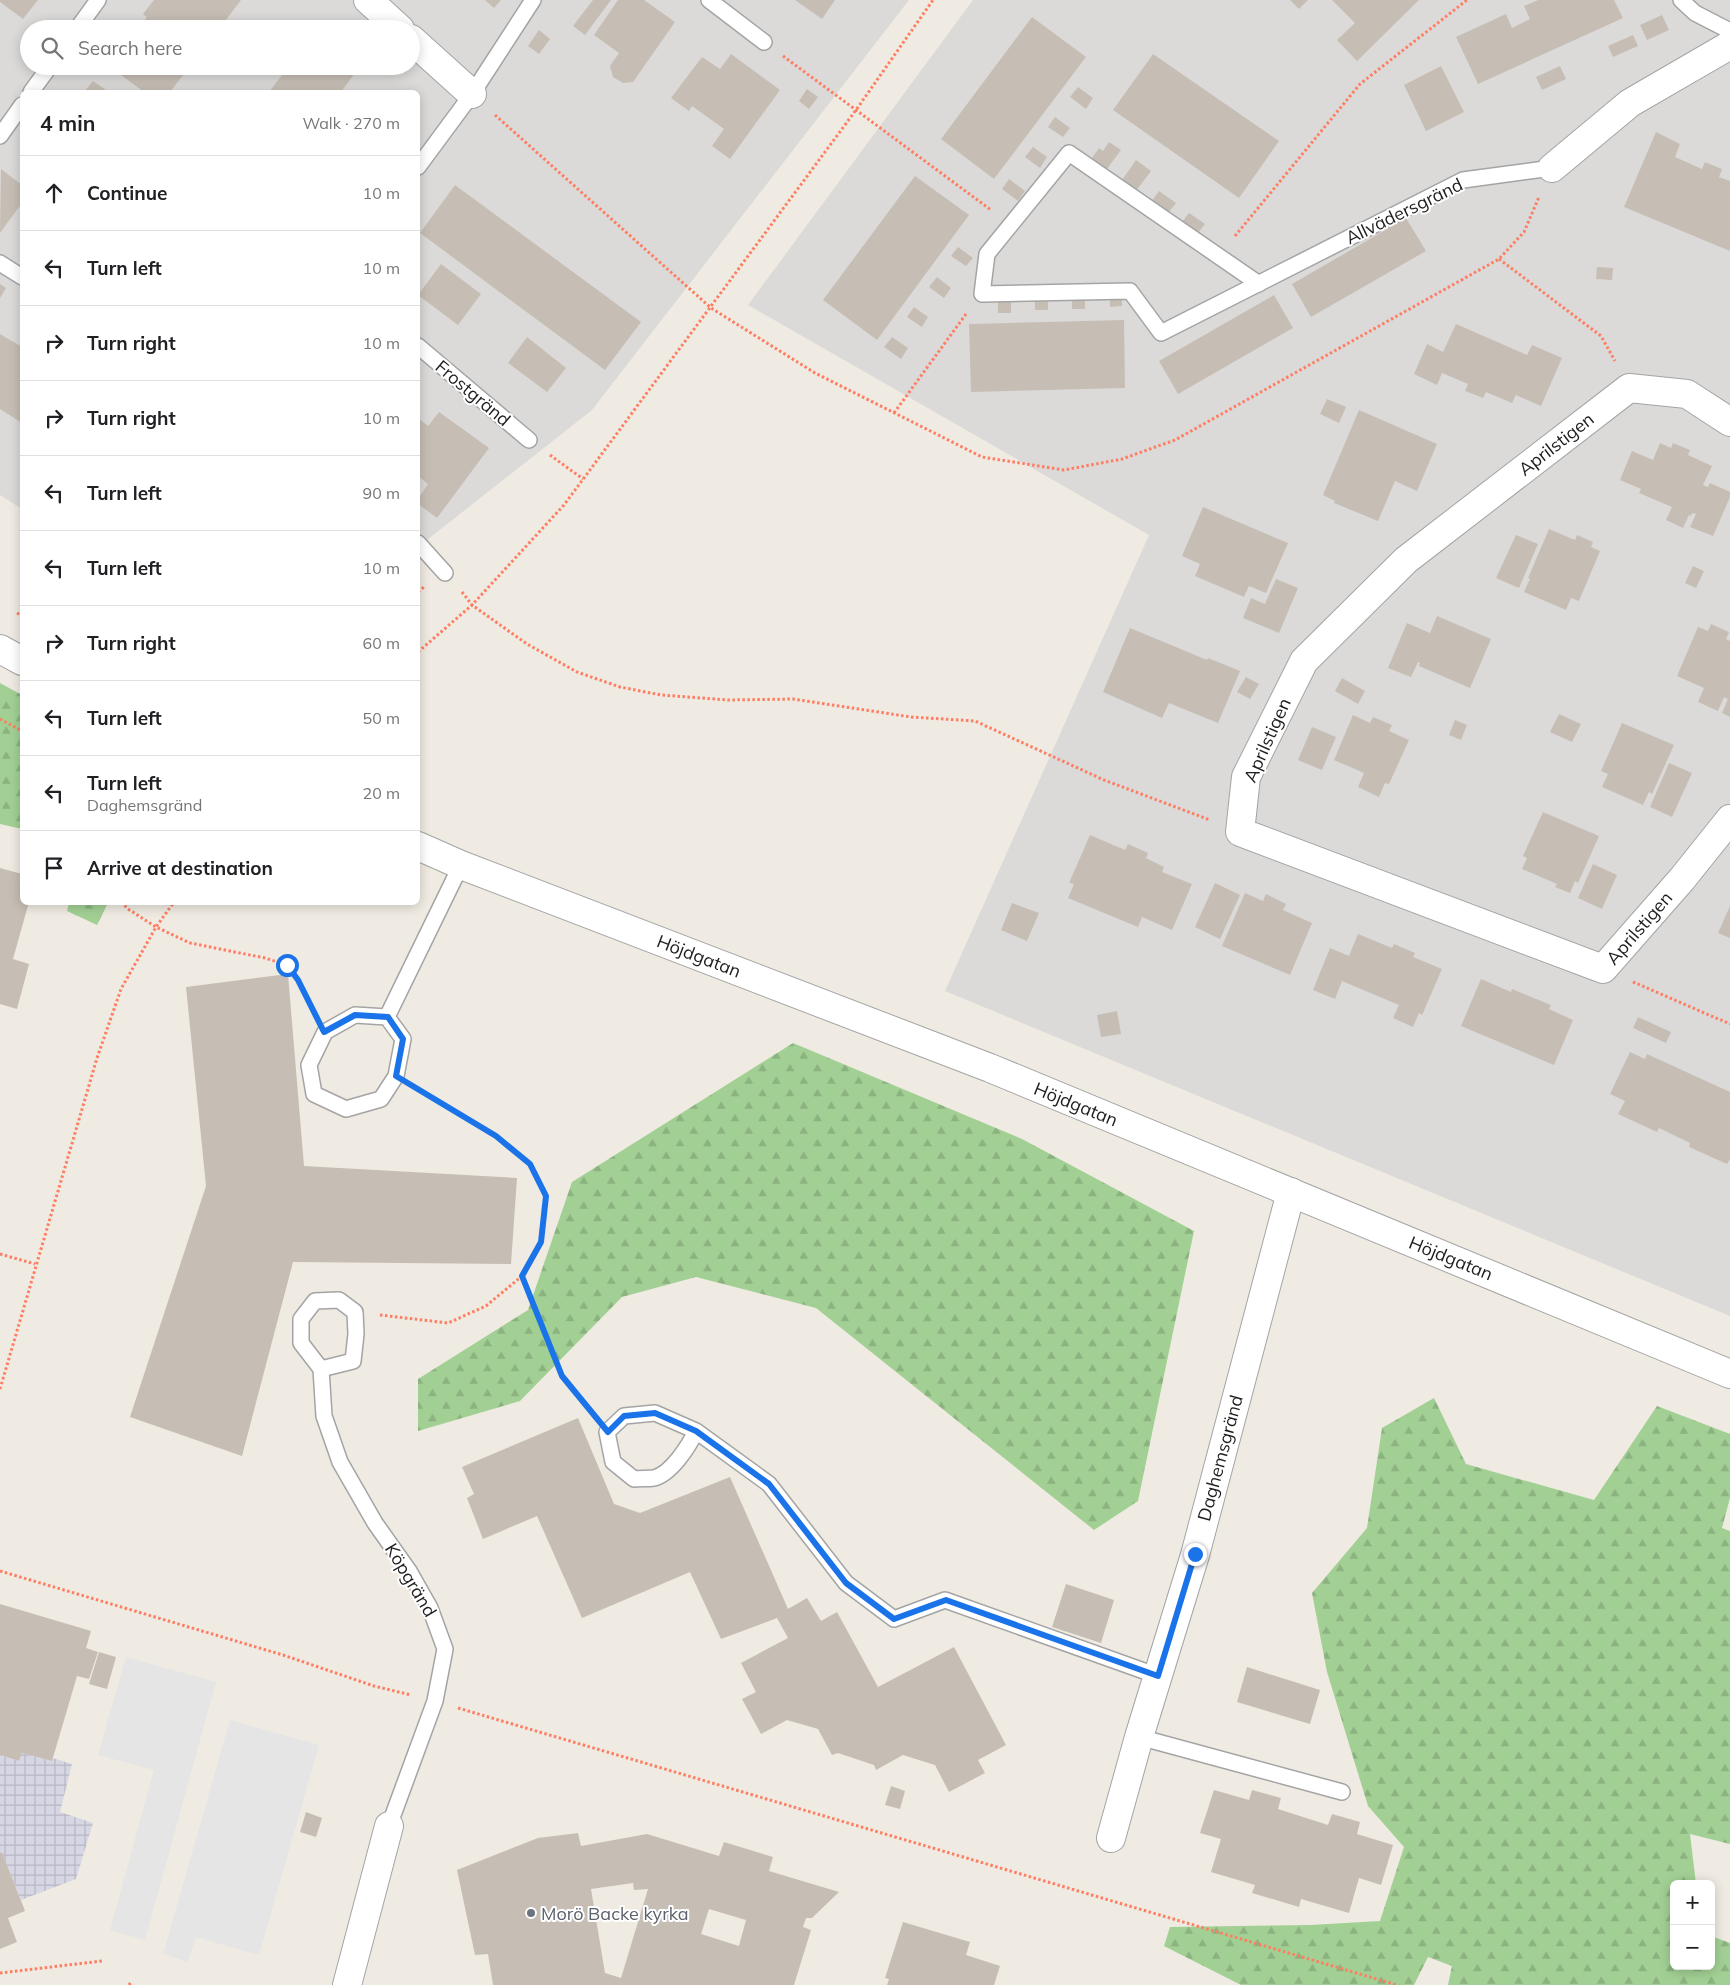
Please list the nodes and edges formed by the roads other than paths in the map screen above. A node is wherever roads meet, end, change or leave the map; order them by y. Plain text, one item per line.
1 (98, 0) edge
2 (368, 0) edge
3 (533, 0) edge
4 (709, 0) edge
5 (1681, 0) edge
6 (84, 20) edge
7 (390, 20) edge
8 (1730, 31) edge
9 (764, 42) road end
10 (1730, 45) edge
11 (420, 47) edge
12 (43, 75) edge
13 (32, 90) edge
14 (472, 94) junction
15 (20, 108) edge
16 (0, 136) edge
17 (420, 164) edge
18 (1552, 168) joint
19 (0, 263) edge
20 (20, 276) edge
21 (1259, 284) junction
22 (420, 348) edge
23 (1730, 422) edge
24 (529, 440) road end
25 (420, 545) edge
26 (444, 573) road end
27 (0, 650) edge
28 (20, 660) edge
29 (1730, 819) edge
30 (420, 847) edge
31 (461, 865) junction
32 (388, 1017) junction
33 (1291, 1192) junction
34 (321, 1370) junction
35 (1730, 1374) edge
36 (696, 1431) junction
37 (1158, 1676) junction
38 (1139, 1737) junction
39 (1342, 1792) dead end
40 (389, 1826) joint
41 (1111, 1838) dead end
42 (347, 1985) edge

1 - 6 lane
2 - 7 street
3 - 14 lane
4 - 9 lane
5 - 8 lane
10 - 18 street
11 - 14 street
12 - 13 lane
14 - 17 lane
15 - 16 lane
18 - 21 lane, Allvädersgränd
19 - 20 lane
21 - 21 lane, Allvädersgränd
22 - 24 lane, Frostgränd
23 - 29 street, Aprilstigen
25 - 26 lane
27 - 28 street
30 - 31 street, Höjdgatan
31 - 32 lane
31 - 33 street, Höjdgatan
32 - 32 lane
33 - 35 street, Höjdgatan
33 - 37 street, Daghemsgränd
34 - 34 lane
34 - 40 lane, Köpgränd
36 - 36 lane
36 - 37 lane
37 - 38 street, Daghemsgränd
38 - 39 lane
38 - 41 street, Daghemsgränd
40 - 42 street

